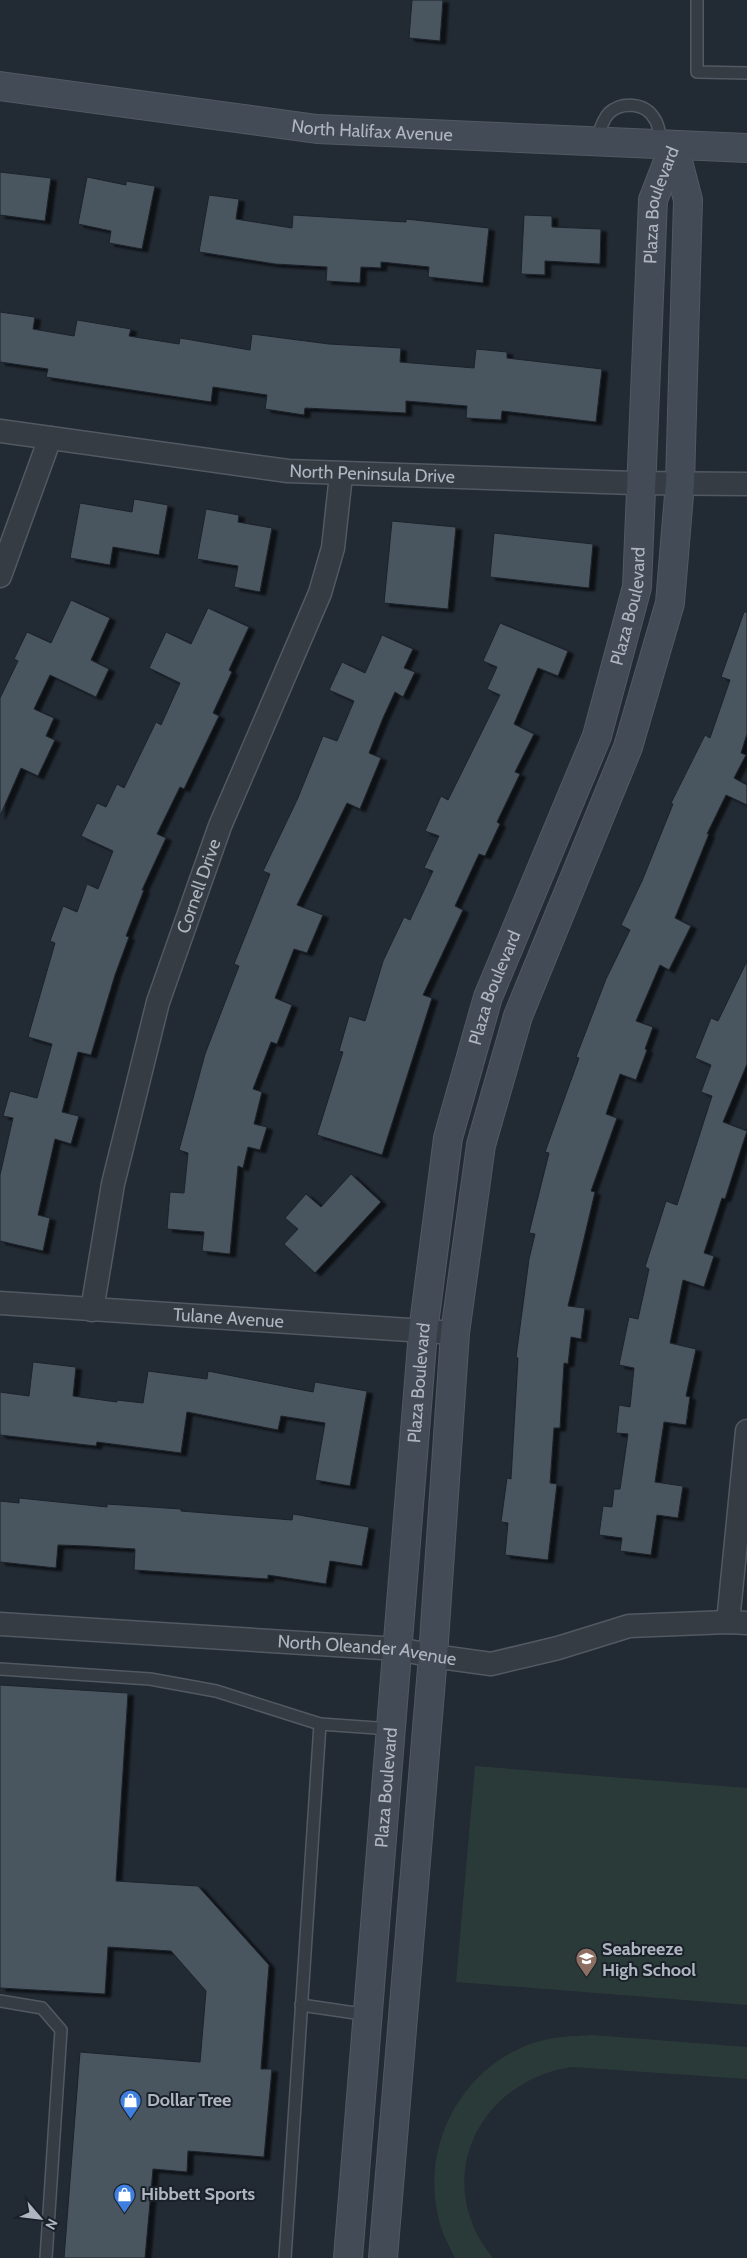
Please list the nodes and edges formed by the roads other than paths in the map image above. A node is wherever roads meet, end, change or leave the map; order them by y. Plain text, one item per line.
1 (697, 0) edge
2 (747, 73) edge
3 (0, 86) edge
4 (596, 143) junction
5 (668, 146) junction
6 (747, 148) edge
7 (0, 431) edge
8 (50, 438) junction
9 (341, 474) junction
10 (641, 483) junction
11 (680, 483) junction
12 (747, 484) edge
13 (0, 576) edge
14 (0, 1303) edge
15 (92, 1310) junction
16 (423, 1332) junction
17 (455, 1333) junction
18 (747, 1431) edge
19 (737, 1623) edge
20 (0, 1624) edge
21 (399, 1649) junction
22 (433, 1656) junction
23 (0, 1669) edge
24 (320, 1724) junction
25 (392, 1729) junction
26 (0, 2001) edge
27 (301, 2005) junction
28 (369, 2014) junction
29 (402, 2017) junction
30 (46, 2258) edge
31 (285, 2258) edge
32 (348, 2258) edge
33 (383, 2258) edge

1 - 2 lane
3 - 4 street, North Halifax Avenue
4 - 5 street, North Halifax Avenue
4 - 5 lane
5 - 6 street, North Halifax Avenue
5 - 10 street, Plaza Boulevard
5 - 11 street, Plaza Boulevard
7 - 8 street, North Peninsula Drive
8 - 9 street, North Peninsula Drive
8 - 13 street
9 - 10 street, North Peninsula Drive
9 - 15 street, Cornell Drive
10 - 11 street, North Peninsula Drive
10 - 16 street, Plaza Boulevard
11 - 12 street, North Peninsula Drive
11 - 17 street, Plaza Boulevard
14 - 15 street, Tulane Avenue
15 - 16 street, Tulane Avenue
16 - 17 street, Tulane Avenue
16 - 21 street, Plaza Boulevard
17 - 22 street, Plaza Boulevard
18 - 19 street
19 - 22 street, North Oleander Avenue
20 - 21 street, North Oleander Avenue
21 - 22 street, North Oleander Avenue
21 - 25 street, Plaza Boulevard
22 - 29 street, Plaza Boulevard
23 - 24 lane
24 - 25 lane
24 - 27 lane
25 - 28 street, Plaza Boulevard
26 - 30 lane
27 - 28 lane
27 - 31 lane
28 - 29 street
28 - 32 street, Plaza Boulevard
29 - 33 street, Plaza Boulevard

